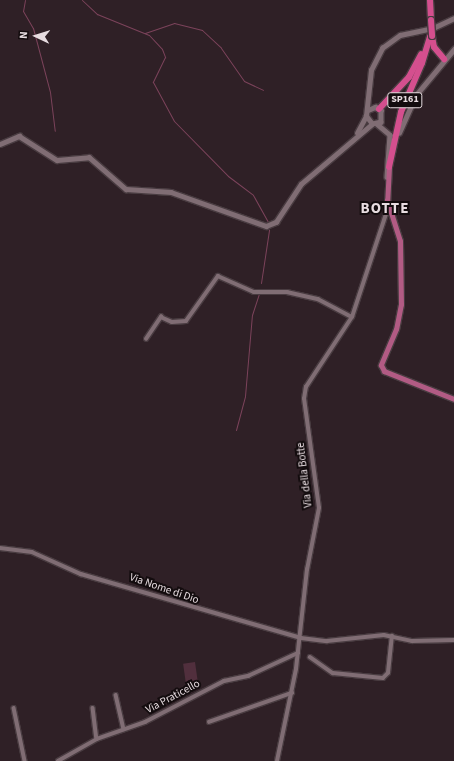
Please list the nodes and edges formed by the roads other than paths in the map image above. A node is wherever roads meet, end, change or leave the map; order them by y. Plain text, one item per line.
1 (430, 0) edge
2 (454, 18) edge
3 (429, 36) junction
4 (454, 49) edge
5 (444, 59) junction
6 (369, 97) junction
7 (377, 108) junction
8 (368, 110) junction
9 (366, 116) junction
10 (375, 124) junction
11 (356, 134) junction
12 (0, 144) edge
13 (389, 167) junction
14 (387, 180) junction
15 (388, 208) junction
16 (352, 317) junction
17 (146, 339) dead end
18 (454, 399) edge
19 (0, 548) edge
20 (392, 636) junction
21 (301, 638) junction
22 (454, 640) edge
23 (298, 653) junction
24 (310, 656) dead end
25 (292, 693) junction
26 (116, 695) dead end
27 (14, 708) dead end
28 (93, 708) dead end
29 (209, 722) dead end
30 (124, 729) junction
31 (96, 739) junction
32 (25, 761) edge
33 (58, 761) edge
34 (277, 761) edge

1 - 3 highway, SP161, bridge
2 - 6 main road
3 - 5 highway, SP161
3 - 7 highway, SP161
3 - 13 highway, SP161
4 - 5 main road
5 - 13 main road
6 - 7 main road
6 - 8 main road
7 - 8 main road
7 - 10 main road
8 - 9 main road
9 - 10 main road
9 - 11 main road
10 - 11 main road
10 - 14 main road
11 - 12 main road
13 - 14 main road
14 - 15 main road
15 - 16 street, Via della Botte
15 - 18 main road
16 - 17 street
16 - 21 street, Via della Botte
19 - 21 street, Via Nome di Dio
20 - 21 street, Via Nome di Dio
20 - 22 street, Via Nome di Dio
20 - 24 street
21 - 23 street, Via della Botte
23 - 25 street, Via della Botte
23 - 30 street, Via Praticello
25 - 29 street
25 - 34 street, Via della Botte
26 - 30 street
27 - 32 street
28 - 31 street
30 - 31 street, Via Praticello
31 - 33 street, Via Praticello

